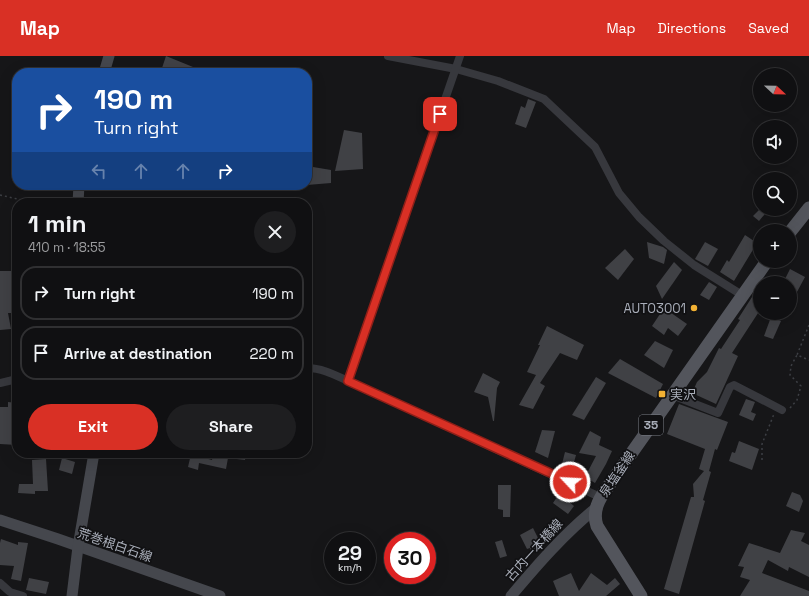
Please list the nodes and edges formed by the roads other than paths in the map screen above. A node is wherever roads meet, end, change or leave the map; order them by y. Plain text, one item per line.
1 (109, 56) edge
2 (388, 56) edge
3 (460, 56) edge
4 (105, 68) edge
5 (456, 69) junction
6 (809, 208) edge
7 (796, 224) edge
8 (762, 268) edge
9 (742, 295) junction
10 (312, 369) edge
11 (12, 380) edge
12 (348, 381) junction
13 (0, 384) edge
14 (672, 395) junction
15 (782, 410) dead end
16 (93, 458) edge
17 (598, 502) junction
18 (0, 520) edge
19 (78, 547) junction
20 (0, 583) edge
21 (23, 596) edge
22 (72, 596) edge
23 (220, 596) edge
24 (511, 596) edge
25 (641, 596) edge

1 - 4 street
2 - 5 street
3 - 5 street
5 - 9 street
5 - 12 street
6 - 7 main road
8 - 9 main road, 泉塩釜線 / 35
9 - 14 main road, 泉塩釜線 / 35
10 - 12 street
11 - 13 street
12 - 17 street
14 - 15 street
14 - 17 main road, 泉塩釜線 / 35
16 - 19 street
17 - 24 street, 古内一本橋線
17 - 25 main road, 泉塩釜線
18 - 19 street, 荒巻根白石線
19 - 22 street
19 - 23 street, 荒巻根白石線
20 - 21 street

